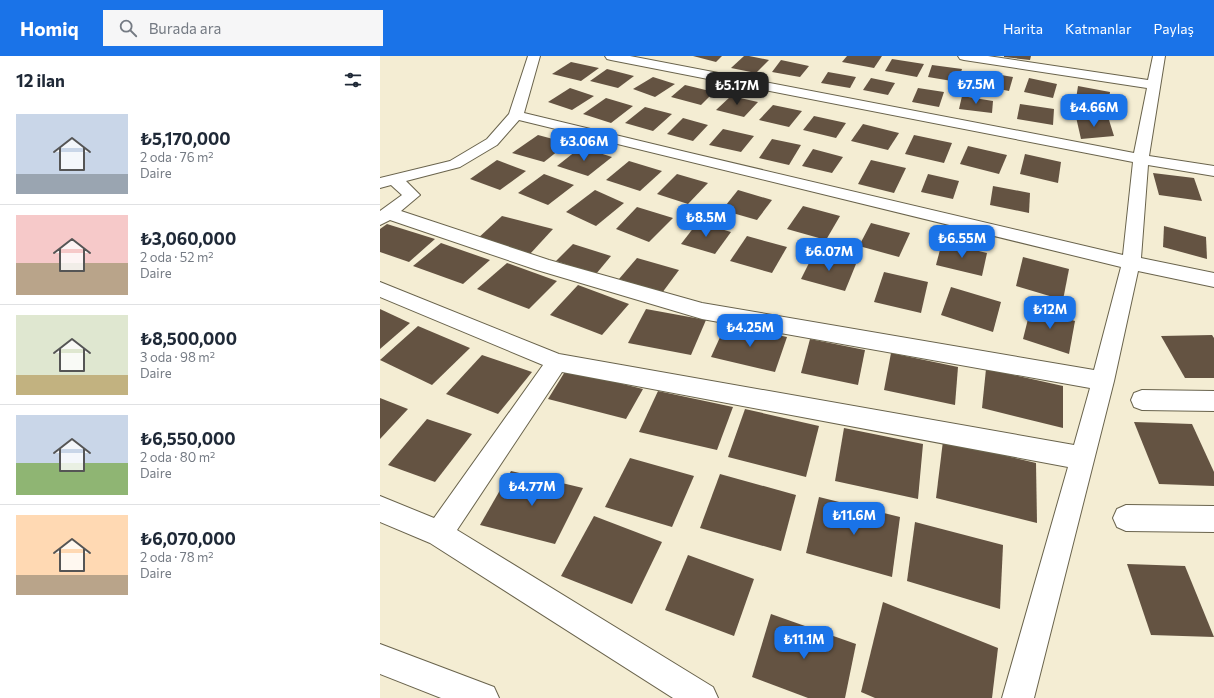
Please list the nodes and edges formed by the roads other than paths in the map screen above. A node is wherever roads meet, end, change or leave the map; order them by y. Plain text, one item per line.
1 (534, 56) edge
2 (611, 56) edge
3 (964, 56) edge
4 (1159, 56) edge
5 (1154, 85) junction
6 (516, 115) junction
7 (1141, 158) junction
8 (1214, 171) edge
9 (387, 181) edge
10 (384, 216) edge
11 (1131, 263) junction
12 (1214, 280) edge
13 (380, 289) edge
14 (557, 362) junction
15 (1103, 381) junction
16 (1142, 400) dead end
17 (1214, 401) edge
18 (1082, 458) junction
19 (380, 509) edge
20 (1126, 518) dead end
21 (1214, 519) edge
22 (439, 534) junction
23 (380, 659) edge
24 (483, 698) edge
25 (702, 698) edge
26 (1018, 698) edge

1 - 6 street
2 - 7 street
3 - 5 street
4 - 5 street
5 - 7 street
6 - 9 street
6 - 11 street
7 - 8 street
7 - 11 street
9 - 10 street
10 - 15 street
11 - 12 street
11 - 15 street
13 - 14 street
14 - 18 street
14 - 22 street
15 - 18 street
16 - 17 street
18 - 26 street
19 - 22 street
20 - 21 street
22 - 25 street
23 - 24 street

